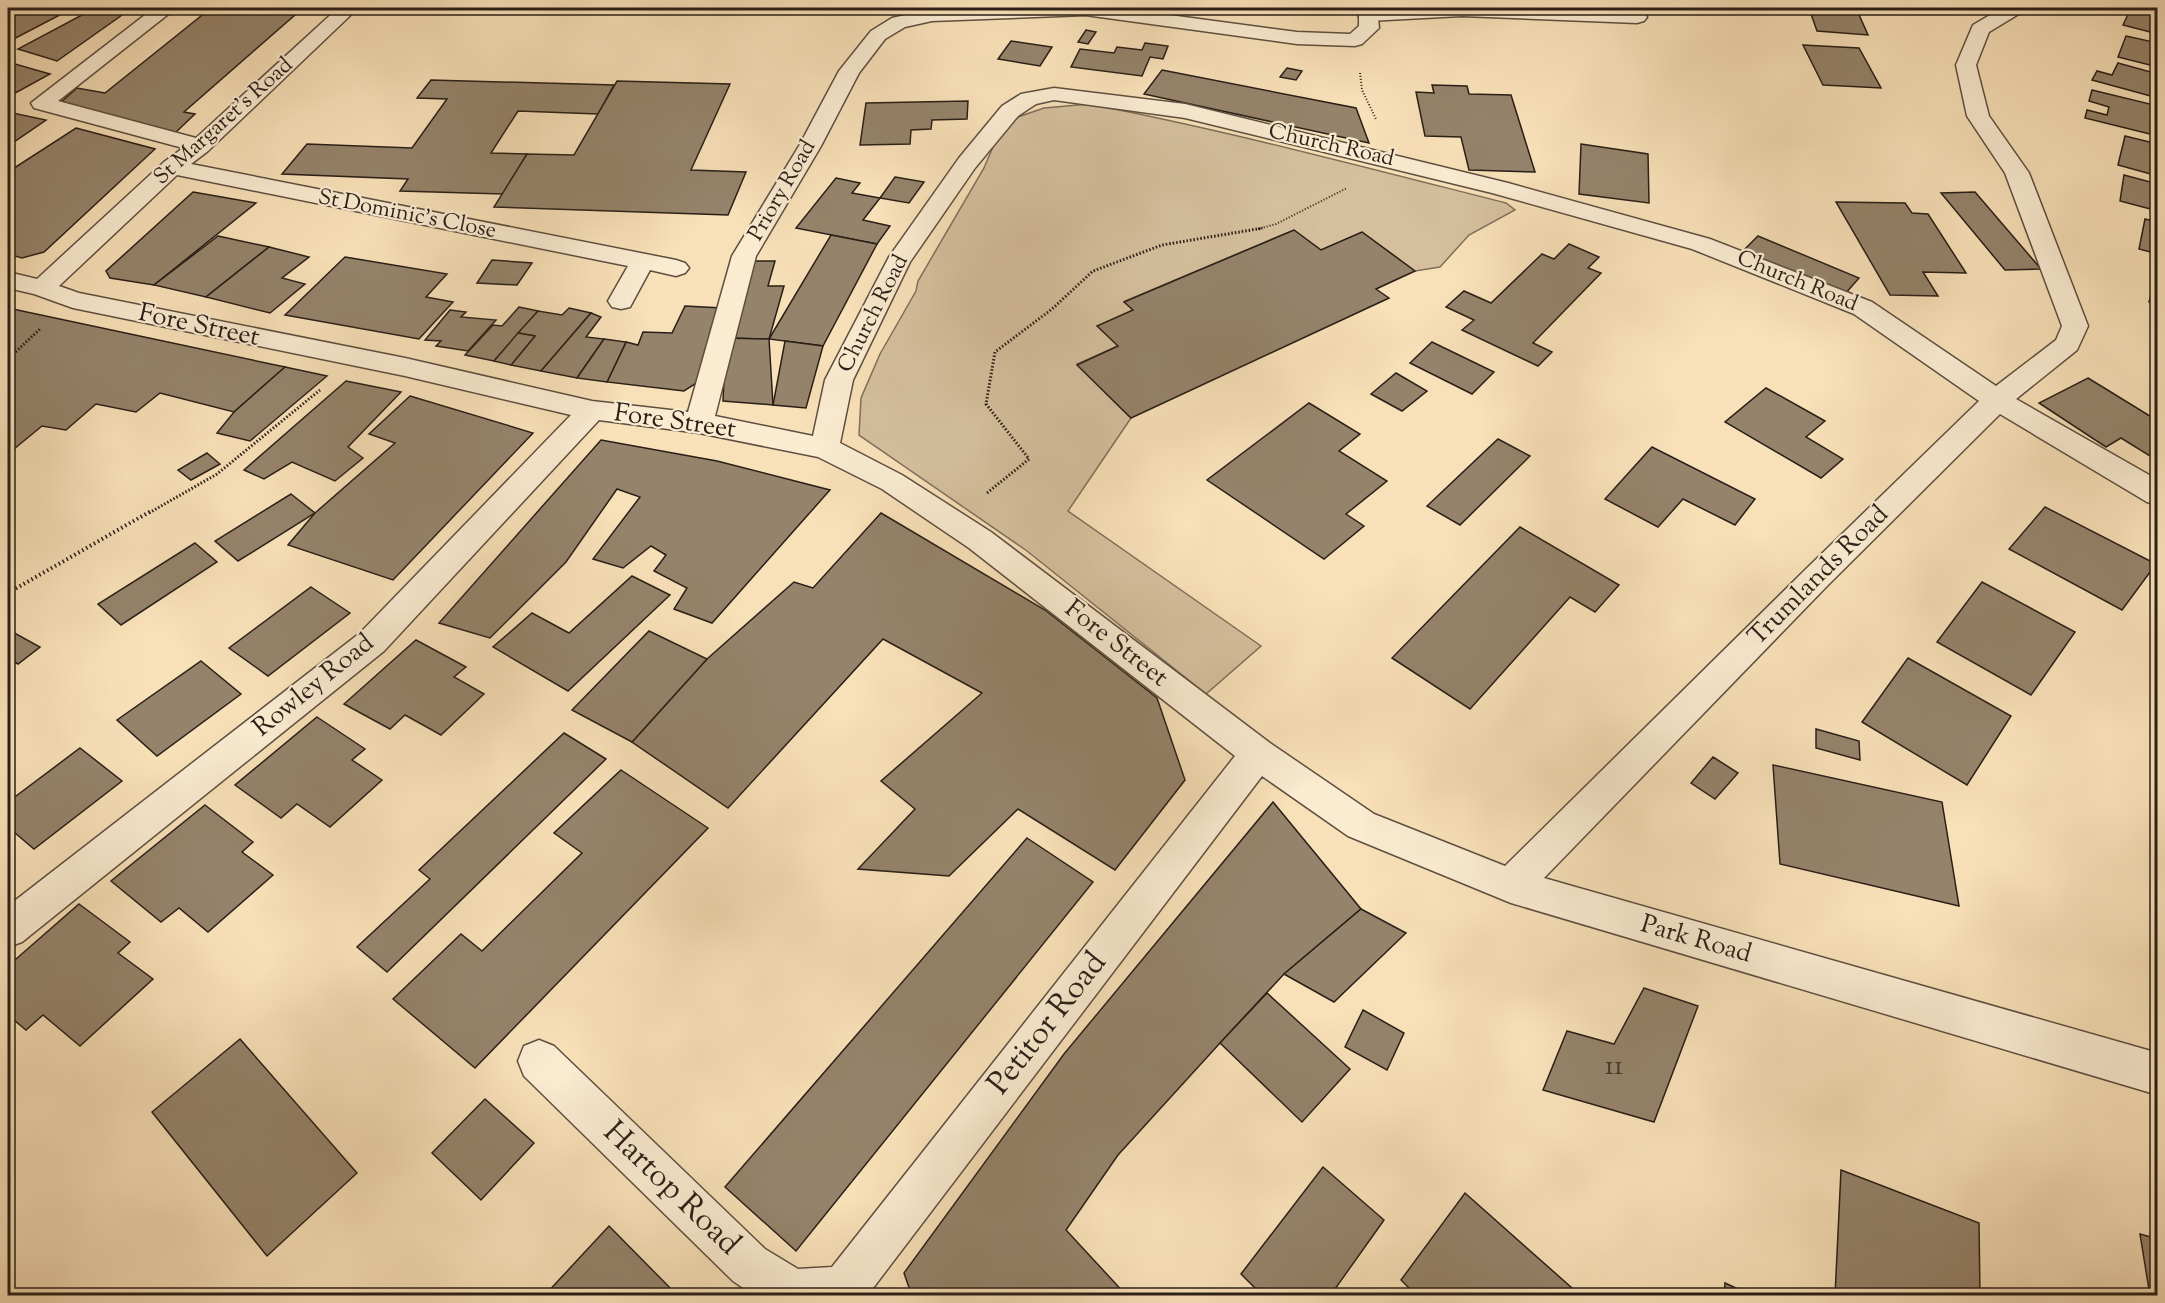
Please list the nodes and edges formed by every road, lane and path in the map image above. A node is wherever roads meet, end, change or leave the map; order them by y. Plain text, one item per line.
1 (166, 8) edge
2 (349, 8) edge
3 (2015, 8) edge
4 (930, 11) edge
5 (1368, 11) edge
6 (1637, 17) dead end
7 (1354, 40) junction
8 (200, 146) junction
9 (1395, 161) junction
10 (172, 167) junction
11 (642, 263) junction
12 (676, 268) dead end
13 (8, 280) edge
14 (42, 288) junction
15 (621, 301) dead end
16 (358, 359) junction
17 (1997, 400) junction
18 (592, 410) junction
19 (699, 423) junction
20 (825, 448) junction
21 (2157, 494) edge
22 (952, 522) junction
23 (8, 593) edge
24 (1258, 754) junction
25 (1510, 886) junction
26 (8, 929) edge
27 (539, 1061) dead end
28 (2157, 1074) edge
29 (843, 1293) edge

1 - 8 street
2 - 8 street, St Margaret's Road
3 - 17 street, Trumlands Road
4 - 7 street, Priory Road
4 - 19 street, Priory Road
5 - 6 street
5 - 7 street
7 - 9 path
8 - 10 street, St Margaret's Road
9 - 17 street, Church Road
9 - 20 street, Church Road
9 - 22 path
10 - 11 street, St Dominic's Close
10 - 14 street, St Margaret's Road
11 - 12 street, St Dominic's Close
11 - 15 street
13 - 14 street, Fore Street
14 - 16 street, Fore Street
16 - 18 street, Fore Street
16 - 23 path
17 - 21 street
17 - 25 street, Trumlands Road
18 - 19 street, Fore Street
18 - 26 street, Rowley Road
19 - 20 street, Fore Street
20 - 22 street, Fore Street
22 - 24 street, Fore Street
24 - 25 street, Park Road
24 - 29 street, Petitor Road
25 - 28 street, Park Road
27 - 29 street, Hartop Road

